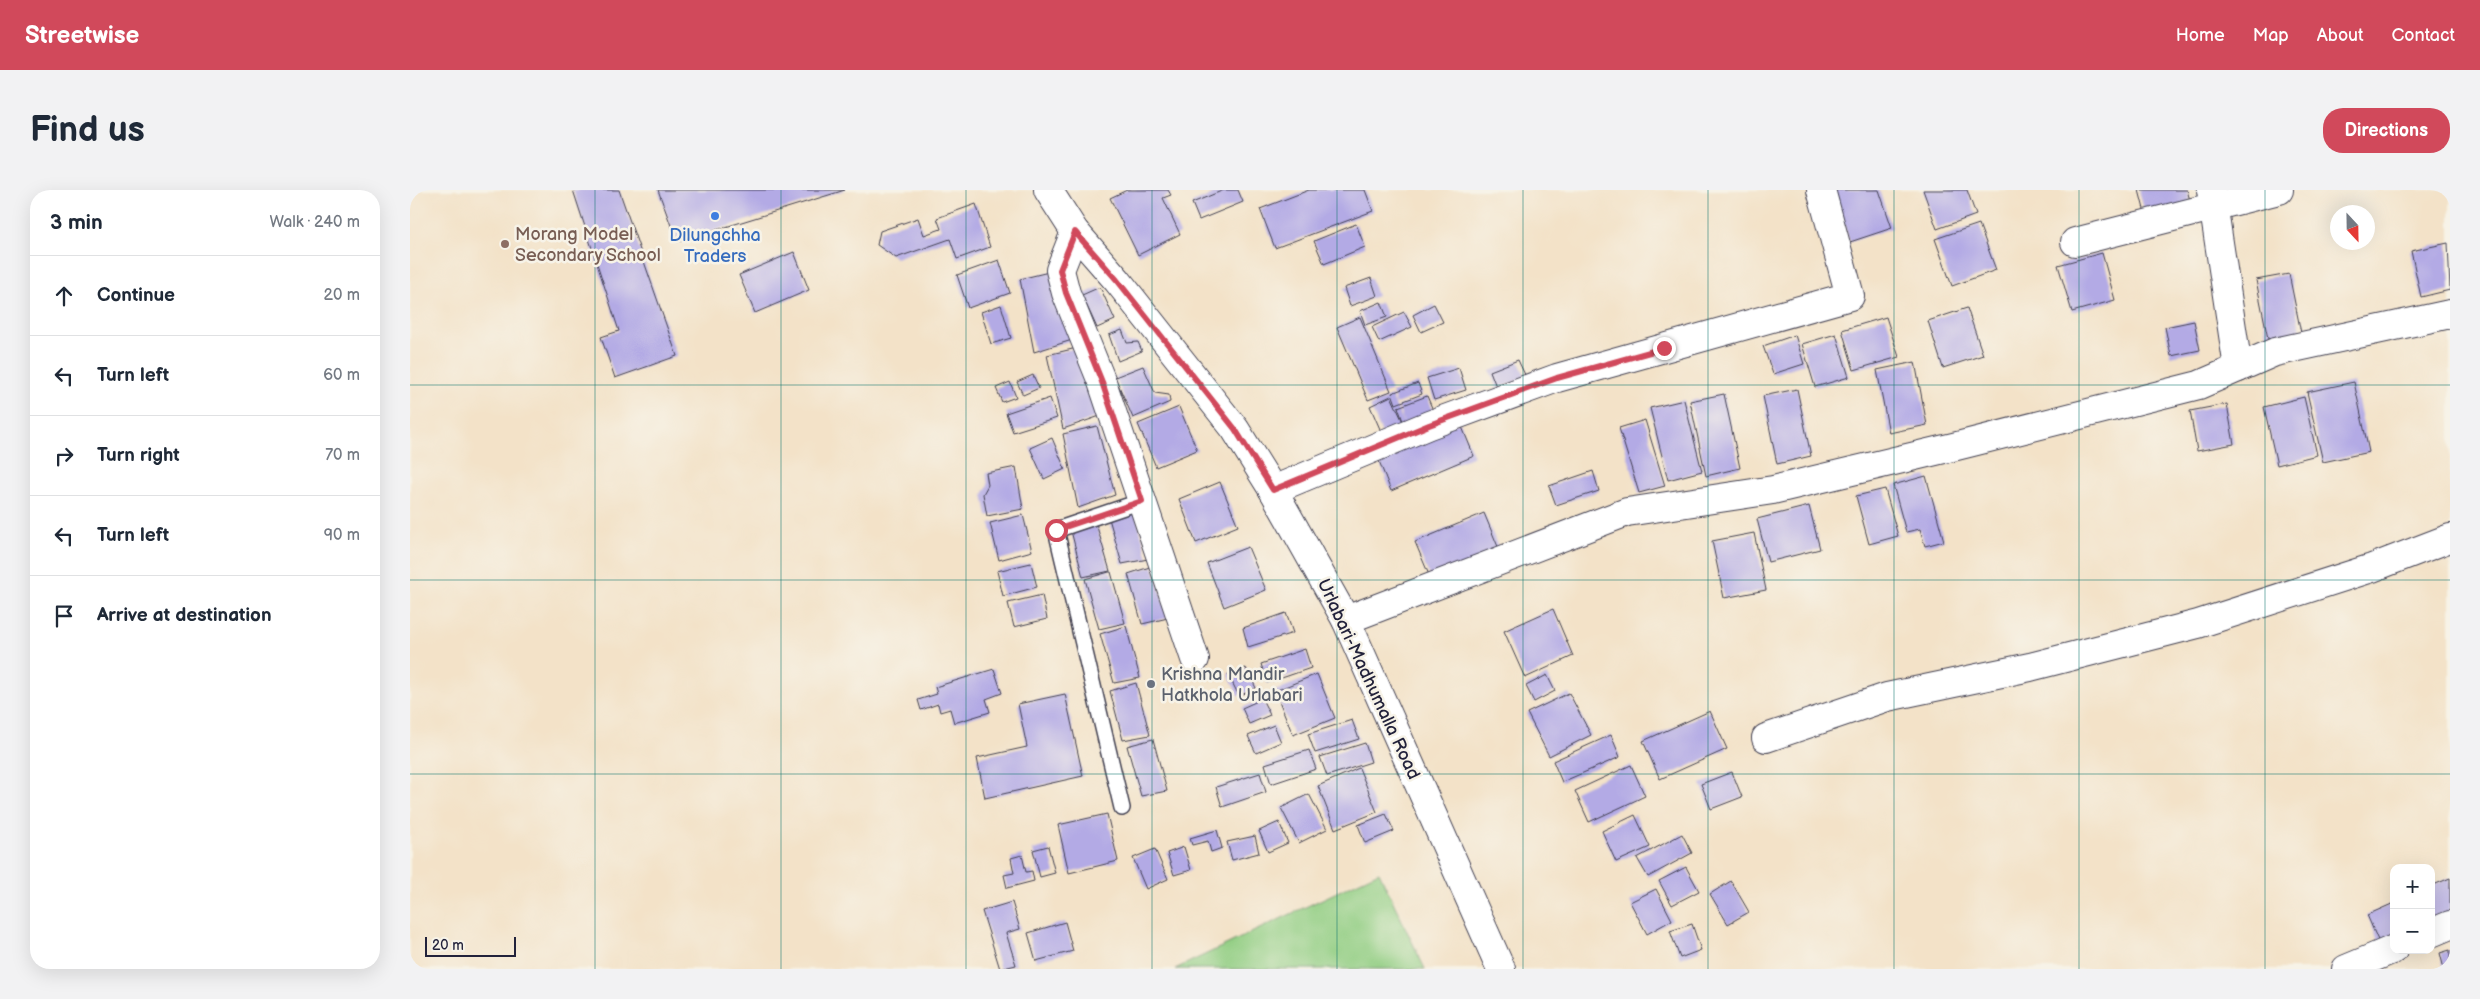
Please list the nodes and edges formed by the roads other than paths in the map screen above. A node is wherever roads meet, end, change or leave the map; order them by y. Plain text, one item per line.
1 (1048, 190) edge
2 (1821, 190) edge
3 (2279, 190) edge
4 (2213, 198) edge
5 (1075, 232) junction
6 (2075, 242) dead end
7 (2450, 314) edge
8 (2238, 368) junction
9 (1273, 490) junction
10 (1142, 501) junction
11 (2450, 538) edge
12 (1346, 620) junction
13 (1195, 659) dead end
14 (1766, 738) dead end
15 (1122, 808) dead end
16 (2450, 925) edge
17 (2435, 931) edge
18 (2390, 951) edge
19 (1501, 969) edge
20 (2346, 969) edge

1 - 5 street, Urlabari-Madhumalla Road
2 - 9 street
3 - 4 street
4 - 6 street
4 - 8 street
5 - 9 street, Urlabari-Madhumalla Road
5 - 10 street
7 - 8 street
8 - 12 street
9 - 12 street, Urlabari-Madhumalla Road
10 - 13 street
10 - 15 lane
11 - 14 street
12 - 19 street, Urlabari-Madhumalla Road
16 - 17 street
18 - 20 street

